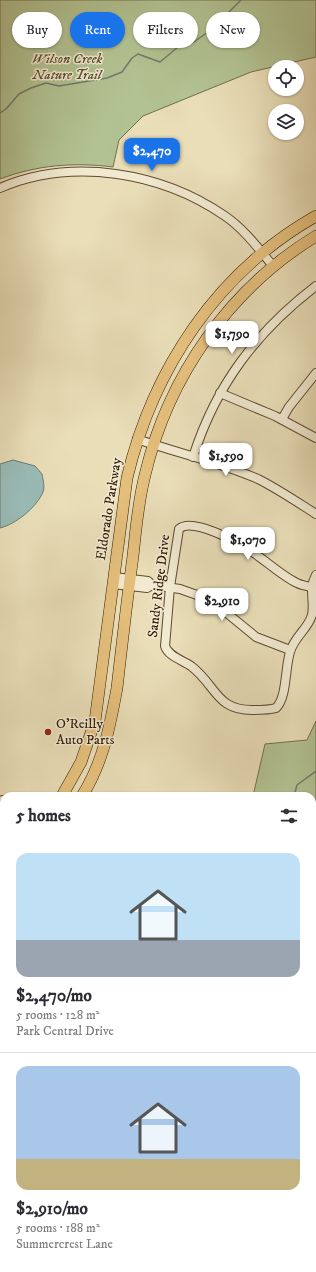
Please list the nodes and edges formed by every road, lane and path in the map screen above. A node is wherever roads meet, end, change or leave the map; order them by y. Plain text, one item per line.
1 (0, 188) edge
2 (316, 216) edge
3 (316, 236) edge
4 (263, 254) junction
5 (273, 266) junction
6 (316, 286) edge
7 (175, 356) junction
8 (188, 365) junction
9 (316, 373) edge
10 (220, 393) junction
11 (282, 419) junction
12 (316, 438) edge
13 (138, 439) junction
14 (153, 445) junction
15 (193, 457) junction
16 (316, 514) edge
17 (316, 575) edge
18 (113, 580) junction
19 (129, 582) junction
20 (170, 587) junction
21 (311, 587) junction
22 (290, 650) junction
23 (117, 688) junction
24 (100, 692) junction
25 (103, 752) junction
26 (64, 792) edge
27 (84, 792) edge

1 - 4 street
2 - 4 main road, Eldorado Parkway
3 - 5 main road, Eldorado Parkway
4 - 5 street
4 - 7 main road, Eldorado Parkway
5 - 8 main road, Eldorado Parkway
6 - 10 street
7 - 8 main road
7 - 13 main road, Eldorado Parkway
8 - 14 main road, Eldorado Parkway
9 - 11 street
10 - 11 street
10 - 15 street
11 - 12 street
13 - 14 street
13 - 18 main road, Eldorado Parkway
14 - 15 street
14 - 19 main road, Eldorado Parkway
15 - 16 street
17 - 21 street
18 - 19 street
18 - 24 main road, Eldorado Parkway
19 - 20 street
19 - 23 main road, Eldorado Parkway
20 - 21 street, Sandy Ridge Drive
20 - 22 street
20 - 22 street, Sandy Ridge Drive
21 - 22 street
23 - 24 main road
23 - 25 main road, Eldorado Parkway
24 - 25 main road
24 - 26 main road, Eldorado Parkway
25 - 27 main road, Eldorado Parkway

